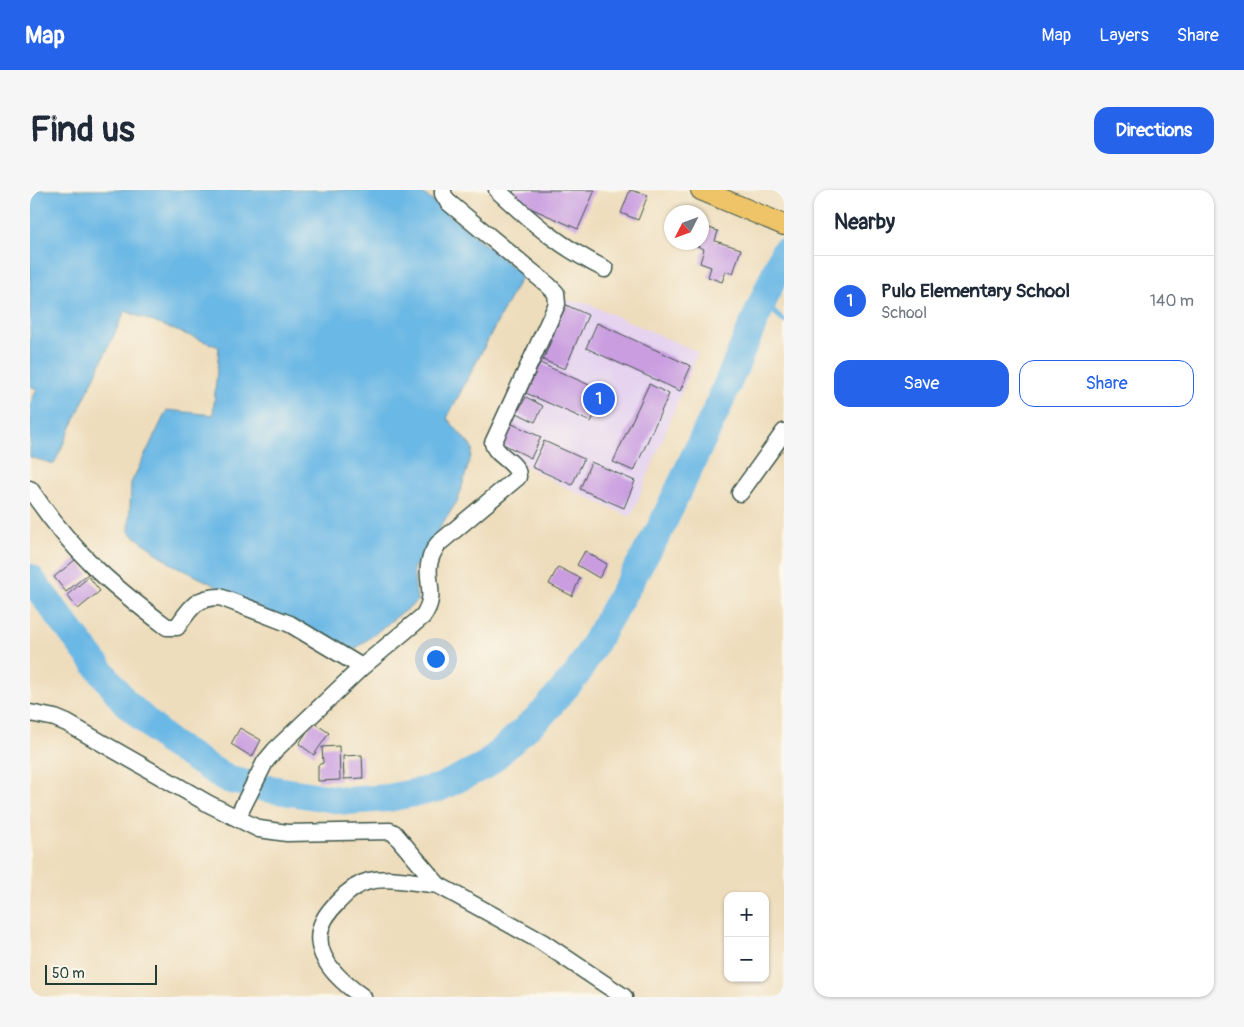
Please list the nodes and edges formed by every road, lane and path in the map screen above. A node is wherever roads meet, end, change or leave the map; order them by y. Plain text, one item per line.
1 (443, 190) edge
2 (497, 190) edge
3 (701, 190) edge
4 (784, 225) edge
5 (605, 269) dead end
6 (784, 432) edge
7 (30, 489) edge
8 (740, 493) dead end
9 (362, 667) junction
10 (30, 713) edge
11 (237, 818) junction
12 (438, 885) junction
13 (363, 997) edge
14 (624, 997) edge

1 - 9 street
2 - 5 street
3 - 4 main road
6 - 8 street
7 - 9 street
9 - 11 street
10 - 11 street
11 - 12 street
12 - 13 street
12 - 14 street

